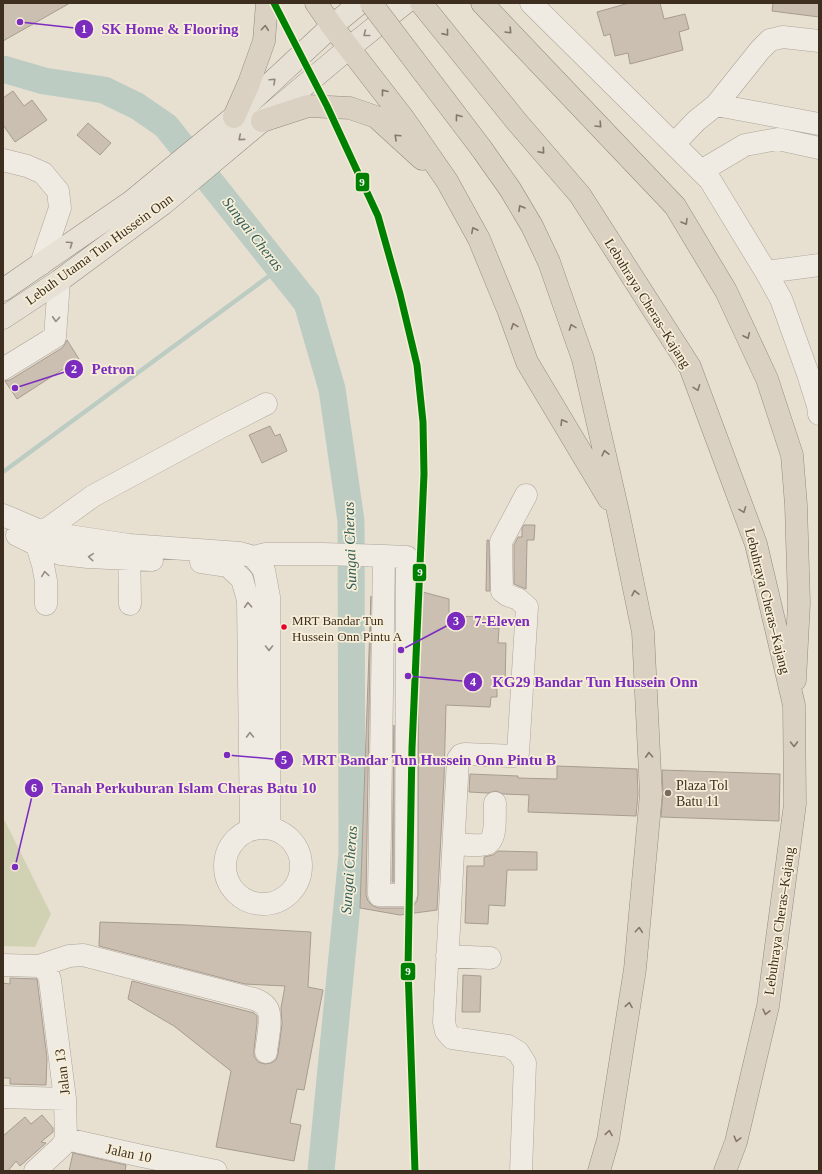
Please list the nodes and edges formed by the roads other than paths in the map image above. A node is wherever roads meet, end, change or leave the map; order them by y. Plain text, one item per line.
1 (267, 3) edge
2 (316, 3) edge
3 (360, 3) edge
4 (371, 3) edge
5 (405, 3) edge
6 (421, 3) edge
7 (482, 3) edge
8 (531, 3) edge
9 (332, 26) junction
10 (819, 40) edge
11 (349, 48) junction
12 (716, 105) junction
13 (234, 117) junction
14 (262, 121) junction
15 (819, 124) edge
16 (674, 144) junction
17 (819, 148) edge
18 (3, 160) edge
19 (702, 171) junction
20 (447, 181) junction
21 (41, 264) junction
22 (819, 265) edge
23 (766, 272) junction
24 (59, 281) junction
25 (5, 285) edge
26 (3, 318) edge
27 (3, 369) edge
28 (266, 404) dead end
29 (819, 409) edge
30 (526, 495) dead end
31 (3, 515) edge
32 (619, 516) junction
33 (3, 529) edge
34 (40, 538) junction
35 (129, 552) junction
36 (373, 555) junction
37 (254, 557) junction
38 (46, 604) dead end
39 (130, 604) dead end
40 (794, 705) junction
41 (495, 802) dead end
42 (454, 844) junction
43 (447, 956) junction
44 (490, 958) dead end
45 (3, 965) edge
46 (39, 966) junction
47 (266, 1052) dead end
48 (3, 1097) edge
49 (65, 1099) junction
50 (66, 1139) junction
51 (141, 1164) edge
52 (34, 1171) edge
53 (216, 1171) edge
54 (521, 1171) edge
55 (599, 1171) edge
56 (725, 1171) edge

13 -> 1 highway
2 - 9 highway
3 - 9 main road, Lebuh Utama Tun Hussein Onn
32 -> 4 highway, bridge
5 -> 11 main road, Lebuh Utama Tun Hussein Onn
6 -> 40 highway, Lebuhraya Cheras–Kajang
7 -> 40 highway
8 - 16 street
9 - 11 highway
13 -> 9 main road, Lebuh Utama Tun Hussein Onn
10 - 12 street
11 - 14 main road, Lebuh Utama Tun Hussein Onn
20 -> 11 highway
12 - 15 street
12 - 16 street
21 -> 13 main road, Lebuh Utama Tun Hussein Onn
20 -> 14 highway
14 -> 24 main road, Lebuh Utama Tun Hussein Onn
16 - 19 street
17 - 19 street
18 - 21 street
19 - 23 street
32 -> 20 highway
21 - 25 main road, Lebuh Utama Tun Hussein Onn
22 - 23 street
23 - 29 street
24 - 26 main road, Lebuh Utama Tun Hussein Onn
24 -> 27 street
28 - 34 street
30 - 42 street
31 - 34 street
55 -> 32 highway
33 - 34 street
34 - 35 street
38 -> 34 street
35 - 37 street
37 -> 35 street
35 - 39 street
36 - 36 street
36 - 37 street
40 -> 56 highway, Lebuhraya Cheras–Kajang
41 - 42 street
42 - 43 street
43 - 44 street
43 - 54 street
45 - 46 street
46 - 47 street
46 - 49 street, Jalan 13
48 - 49 street
49 - 50 street, Jalan 13
50 - 51 street, Jalan 10
50 - 52 street
51 - 53 street, Jalan 10

